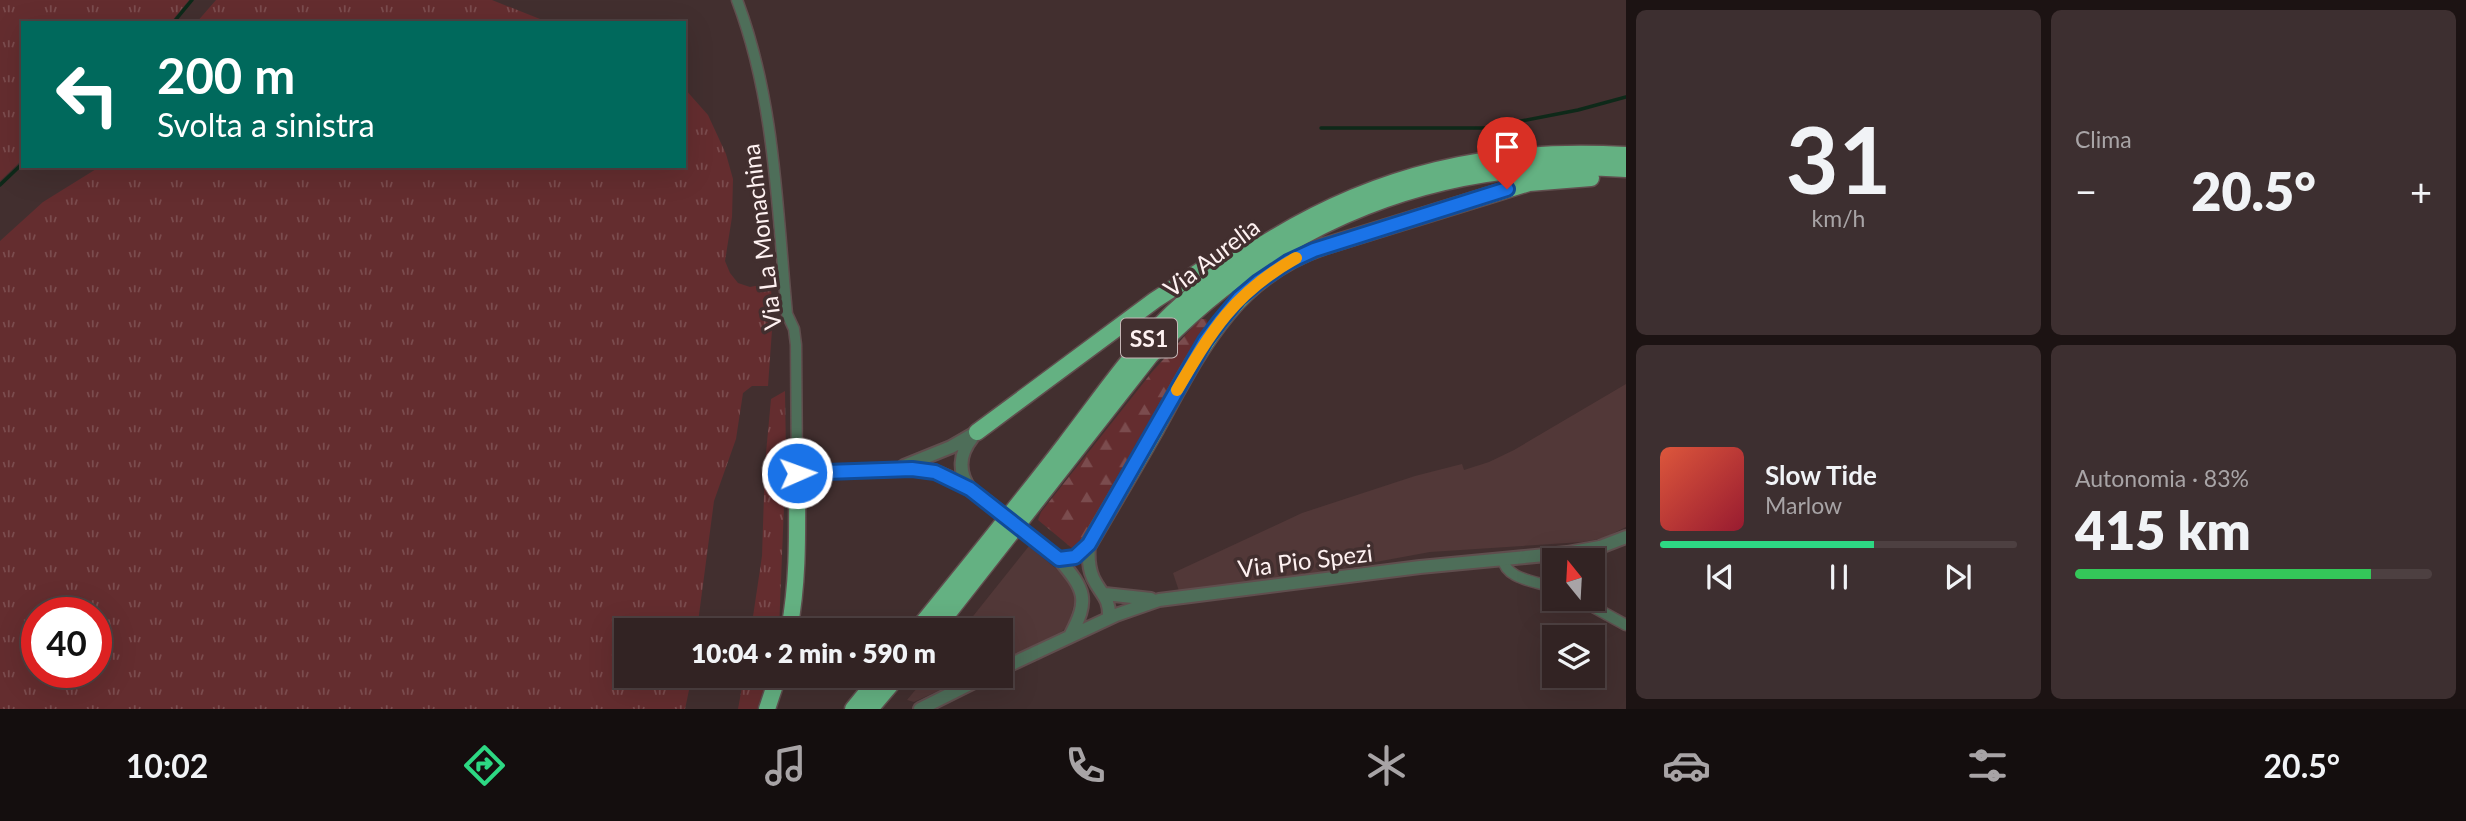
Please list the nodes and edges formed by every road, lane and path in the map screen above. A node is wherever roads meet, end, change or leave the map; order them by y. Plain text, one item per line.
1 (737, 0) edge
2 (1626, 155) edge
3 (1626, 169) edge
4 (1626, 176) edge
5 (1295, 225) junction
6 (977, 432) junction
7 (894, 469) junction
8 (797, 473) junction
9 (970, 489) junction
10 (1626, 537) edge
11 (1089, 544) junction
12 (1059, 559) junction
13 (1503, 559) junction
14 (1542, 584) edge
15 (1101, 589) junction
16 (1158, 600) junction
17 (1084, 603) junction
18 (1601, 611) edge
19 (791, 618) edge
20 (927, 618) edge
21 (944, 618) edge
22 (1104, 620) junction
23 (1626, 625) edge
24 (1070, 636) junction
25 (1013, 662) edge
26 (774, 688) edge
27 (870, 688) edge
28 (888, 688) edge
29 (962, 688) edge
30 (767, 709) edge
31 (853, 709) edge
32 (870, 709) edge
33 (920, 709) edge

1 - 8 street, Via La Monachina
2 - 5 highway, Via Aurelia / SS1
3 - 21 highway, Via Aurelia / SS1
4 - 11 highway
5 - 6 highway
5 - 20 highway, Via Aurelia / SS1
6 - 7 street
6 - 9 street
7 - 8 street
7 - 9 street
8 - 19 highway
9 - 12 street, bridge
10 - 13 street, Via Pio Spezi
11 - 12 street
11 - 15 street
12 - 15 street
12 - 17 street
13 - 14 street
13 - 16 street, Via Pio Spezi
15 - 16 street
15 - 22 street
16 - 22 street, Via Pio Spezi
17 - 22 street
17 - 24 street
18 - 23 street
22 - 24 street, Via Pio Spezi
24 - 25 street, Via Pio Spezi
26 - 30 highway
27 - 31 highway
28 - 32 highway
29 - 33 street

